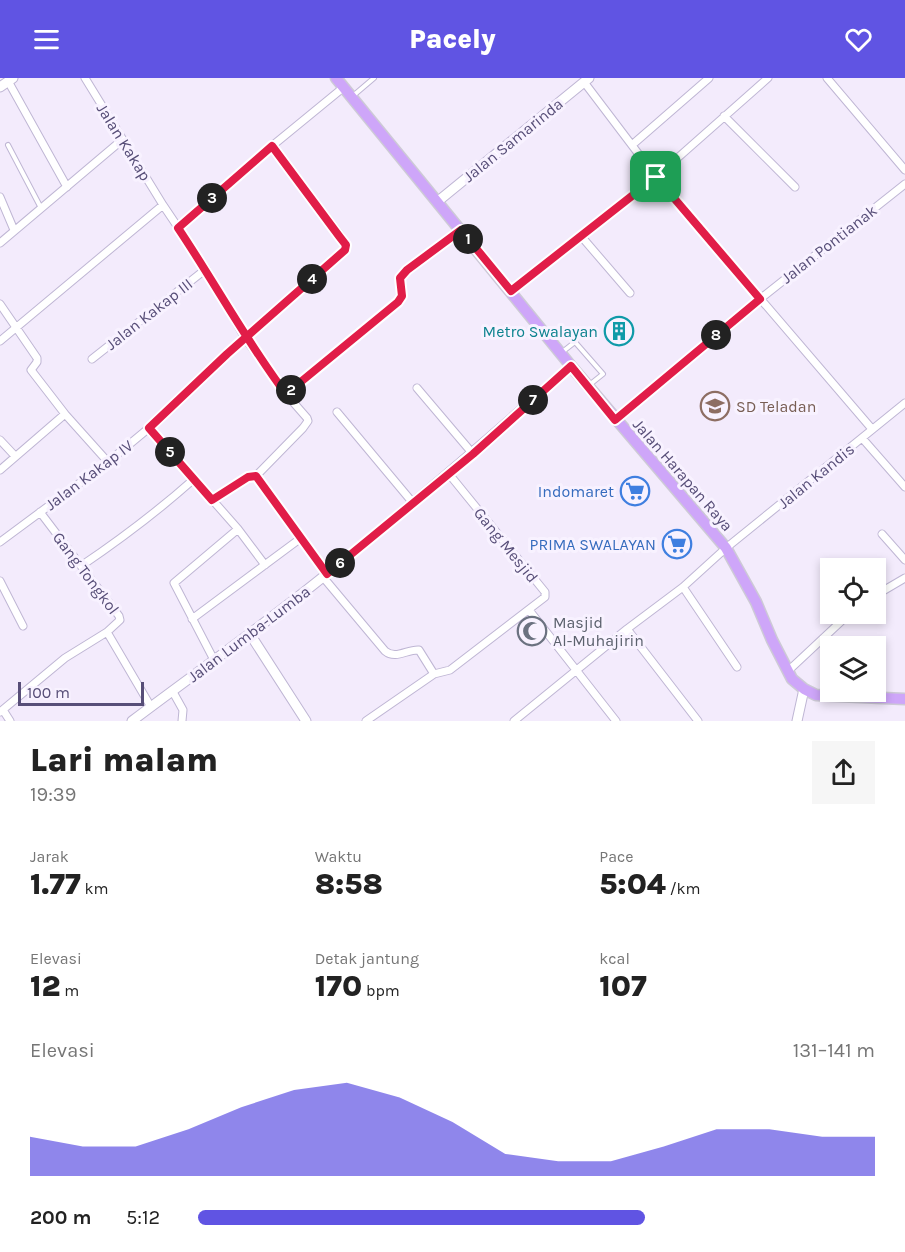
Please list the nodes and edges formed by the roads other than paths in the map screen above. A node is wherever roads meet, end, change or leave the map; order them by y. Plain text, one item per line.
1 (85, 78) edge
2 (336, 78) edge
3 (374, 78) edge
4 (709, 78) edge
5 (768, 78) edge
6 (827, 78) edge
7 (586, 80) edge
8 (7, 82) edge
9 (344, 87) junction
10 (352, 97) junction
11 (724, 116) junction
12 (122, 140) junction
13 (8, 145) dead end
14 (272, 146) junction
15 (632, 146) junction
16 (905, 170) edge
17 (656, 177) junction
18 (905, 184) edge
19 (67, 187) junction
20 (795, 187) dead end
21 (0, 197) edge
22 (437, 202) junction
23 (163, 206) junction
24 (42, 208) junction
25 (178, 228) junction
26 (14, 230) junction
27 (461, 230) junction
28 (581, 236) junction
29 (0, 243) edge
30 (206, 269) junction
31 (511, 291) junction
32 (630, 293) dead end
33 (760, 299) junction
34 (0, 304) edge
35 (16, 327) junction
36 (245, 338) junction
37 (0, 341) edge
38 (561, 354) junction
39 (92, 359) dead end
40 (571, 366) junction
41 (588, 387) junction
42 (417, 388) dead end
43 (286, 394) junction
44 (905, 403) edge
45 (337, 412) dead end
46 (65, 414) junction
47 (615, 420) junction
48 (149, 428) junction
49 (872, 429) junction
50 (862, 438) junction
51 (0, 440) edge
52 (473, 454) junction
53 (15, 456) junction
54 (108, 462) junction
55 (0, 470) edge
56 (449, 474) junction
57 (256, 476) junction
58 (194, 479) junction
59 (905, 487) edge
60 (212, 500) junction
61 (413, 503) junction
62 (40, 512) junction
63 (238, 529) junction
64 (882, 534) dead end
65 (301, 538) junction
66 (0, 542) edge
67 (726, 548) junction
68 (905, 560) edge
69 (265, 565) junction
70 (81, 566) junction
71 (325, 575) junction
72 (905, 578) edge
73 (0, 581) edge
74 (683, 587) junction
75 (886, 589) edge
76 (529, 610) junction
77 (192, 619) junction
78 (838, 624) edge
79 (23, 626) dead end
80 (627, 629) junction
81 (107, 632) junction
82 (250, 634) junction
83 (214, 660) junction
84 (736, 667) dead end
85 (576, 670) junction
86 (788, 671) junction
87 (434, 674) junction
88 (804, 689) junction
89 (173, 692) junction
90 (905, 699) edge
91 (151, 707) junction
92 (1, 711) edge
93 (10, 721) edge
94 (132, 721) edge
95 (182, 721) edge
96 (306, 721) edge
97 (366, 721) edge
98 (514, 721) edge
99 (616, 721) edge
100 (698, 721) edge
101 (797, 721) edge

1 - 12 street, Jalan Kakap
2 - 9 main road, Jalan Harapan Raya
3 - 10 lane
4 - 15 street
5 - 11 street
6 - 16 street
7 - 15 street
7 - 22 street, Jalan Samarinda
8 - 19 street
9 - 10 main road, Jalan Harapan Raya
9 - 14 street
10 - 22 main road, Jalan Harapan Raya
11 - 17 street
11 - 20 street
12 - 19 street
12 - 23 street, Jalan Kakap
13 - 24 lane
14 - 25 street
14 - 36 street, Jalan Kakap IV
15 - 17 street
17 - 28 street
17 - 33 street
18 - 33 street, Jalan Pontianak
19 - 24 street
21 - 26 street
22 - 27 main road, Jalan Harapan Raya
23 - 25 street, Jalan Kakap
23 - 35 street
24 - 26 street
25 - 30 street, Jalan Kakap
26 - 29 street
27 - 31 main road, Jalan Harapan Raya
27 - 43 street
28 - 31 street
28 - 32 street
30 - 36 street, Jalan Kakap
30 - 39 street, Jalan Kakap III
31 - 38 main road, Jalan Harapan Raya
33 - 47 street, Jalan Pontianak
33 - 49 street
34 - 35 street
35 - 37 street
35 - 46 street
36 - 43 street, Jalan Kakap
36 - 48 street, Jalan Kakap IV
38 - 40 main road, Jalan Harapan Raya
38 - 41 lane
40 - 41 main road, Jalan Harapan Raya
40 - 52 street, Jalan Lumba-Lumba
41 - 47 main road, Jalan Harapan Raya
42 - 52 street
43 - 57 street, Jalan Kakap
44 - 49 street, Jalan Kandis
45 - 61 street
46 - 53 street
46 - 54 street
47 - 67 main road, Jalan Harapan Raya
48 - 54 street, Jalan Kakap IV
48 - 58 street
49 - 50 street, Jalan Kandis
50 - 59 street
50 - 67 street, Jalan Kandis
51 - 53 street
52 - 56 street, Jalan Lumba-Lumba
53 - 55 street
54 - 62 street, Jalan Kakap IV
56 - 61 street, Jalan Lumba-Lumba
56 - 76 street, Gang Mesjid
57 - 60 street
57 - 65 street
58 - 60 street
58 - 70 street
60 - 63 street
61 - 71 street, Jalan Lumba-Lumba
62 - 66 street, Jalan Kakap IV
62 - 70 street, Gang Tongkol
63 - 69 street
63 - 77 street
64 - 68 street
65 - 69 street
65 - 71 street
67 - 74 street, Jalan Kandis
67 - 86 main road, Jalan Harapan Raya
69 - 77 street
70 - 81 street, Gang Tongkol
71 - 82 street, Jalan Lumba-Lumba
71 - 87 street
72 - 75 street
73 - 79 street
74 - 80 street, Jalan Kandis
74 - 84 street
76 - 85 street, Gang Mesjid
76 - 87 street
77 - 83 street
78 - 86 street
80 - 85 street, Jalan Kandis
80 - 100 street
81 - 91 street, Gang Tongkol
81 - 92 street, Gang Tongkol
82 - 83 street, Jalan Lumba-Lumba
82 - 96 street
83 - 89 street, Jalan Lumba-Lumba
85 - 98 street, Jalan Kandis
85 - 99 street, Gang Mesjid
86 - 88 main road, Jalan Harapan Raya
87 - 97 street
88 - 90 main road
88 - 101 street
89 - 91 street, Jalan Lumba-Lumba
89 - 95 street, Jalan Lumba-Lumba
91 - 94 street, Jalan Lumba-Lumba
92 - 93 street

